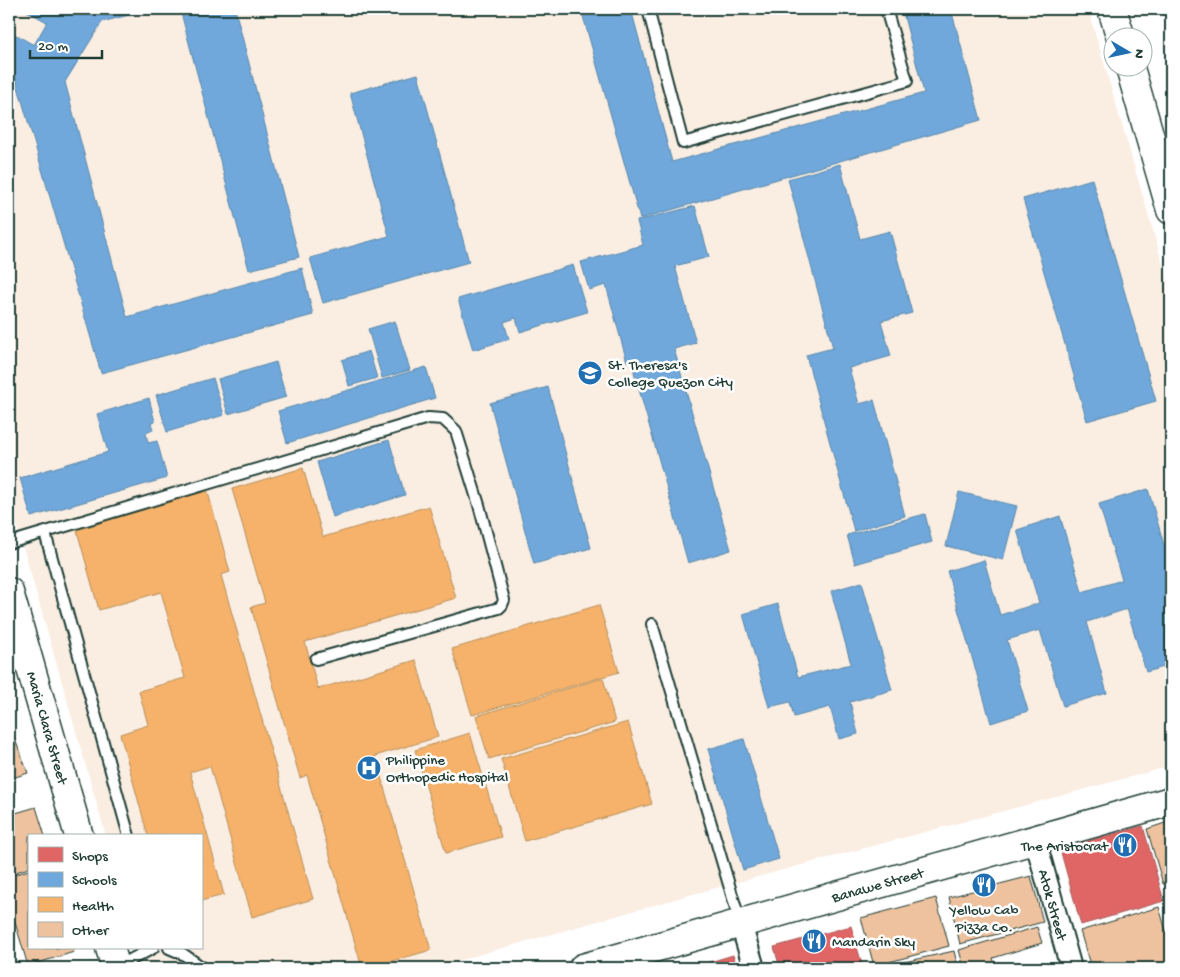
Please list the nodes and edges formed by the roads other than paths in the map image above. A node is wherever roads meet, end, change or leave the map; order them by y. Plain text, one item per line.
1 (648, 9) edge
2 (886, 9) edge
3 (1112, 9) edge
4 (1118, 28) edge
5 (1133, 78) edge
6 (1171, 210) edge
7 (45, 533) junction
8 (9, 543) edge
9 (9, 592) edge
10 (652, 624) dead end
11 (316, 659) dead end
12 (1171, 801) edge
13 (78, 834) edge
14 (128, 834) edge
15 (1035, 840) junction
16 (741, 924) junction
17 (147, 950) edge
18 (174, 950) edge
19 (114, 961) edge
20 (203, 968) edge
21 (583, 968) edge
22 (754, 968) edge
23 (1071, 968) edge

1 - 2 lane
3 - 4 main road
5 - 6 main road
7 - 8 lane
7 - 11 lane
7 - 14 lane
9 - 13 main road, Maria Clara Street
10 - 16 lane
12 - 15 main road, Banawe Street
15 - 16 main road, Banawe Street
15 - 23 street, Atok Street
16 - 21 main road, Banawe Street
16 - 22 street
17 - 19 lane
18 - 20 lane

